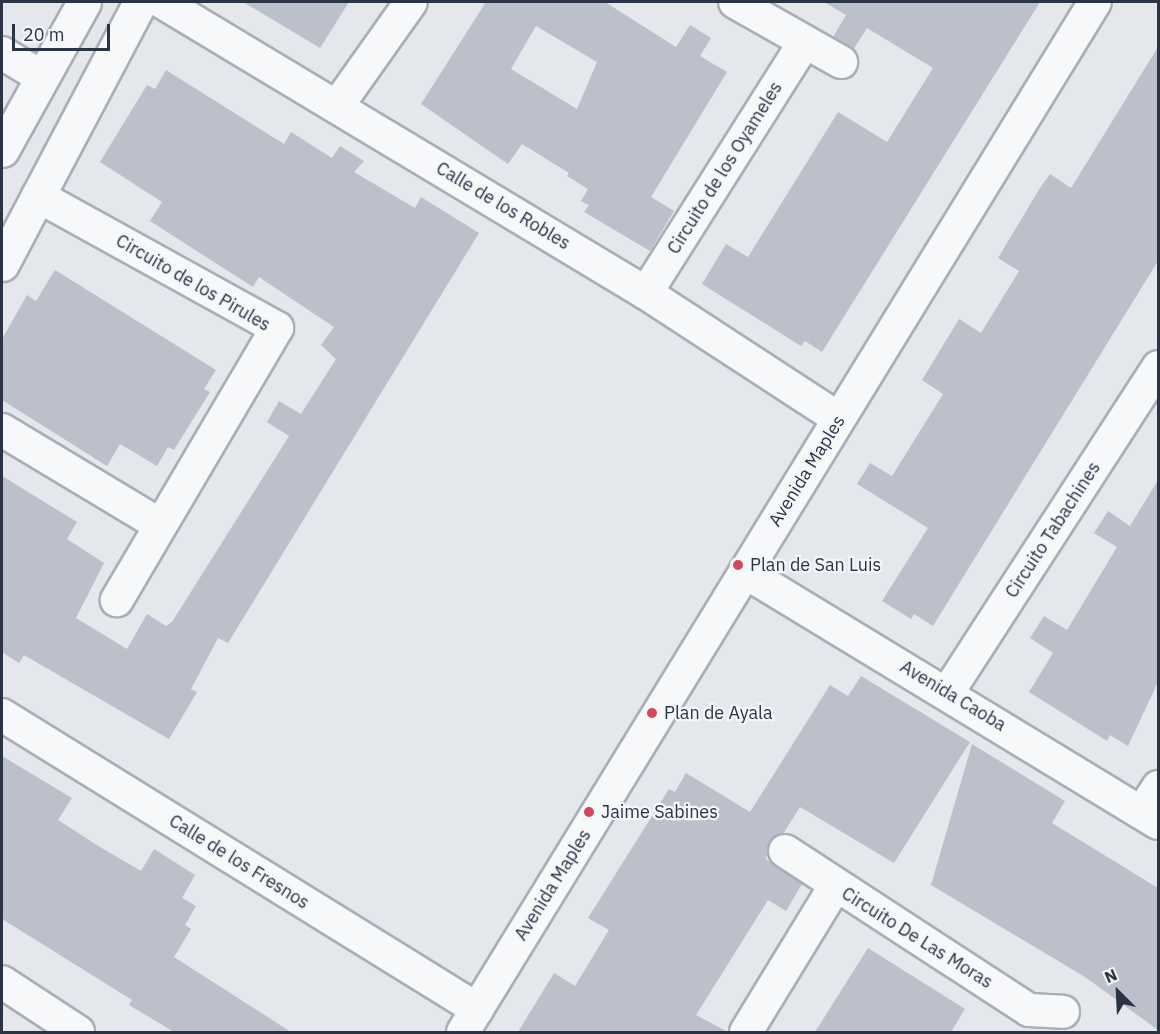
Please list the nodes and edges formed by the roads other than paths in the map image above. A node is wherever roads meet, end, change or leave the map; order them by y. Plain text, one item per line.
1 (84, 2) edge
2 (140, 2) edge
3 (162, 2) edge
4 (411, 2) edge
5 (735, 2) edge
6 (1095, 2) edge
7 (804, 43) junction
8 (2, 53) edge
9 (841, 62) dead end
10 (42, 77) junction
11 (338, 105) junction
12 (2, 150) edge
13 (38, 196) junction
14 (2, 264) edge
15 (646, 293) junction
16 (1158, 367) edge
17 (839, 419) junction
18 (2, 430) edge
19 (160, 525) junction
20 (745, 572) junction
21 (117, 600) dead end
22 (948, 692) junction
23 (2, 715) edge
24 (1153, 807) edge
25 (785, 851) dead end
26 (835, 886) junction
27 (2, 982) edge
28 (1063, 1012) dead end
29 (470, 1021) edge
30 (1022, 1021) edge
31 (78, 1032) edge
32 (746, 1032) edge

1 - 10 street
2 - 13 street
3 - 11 street, Calle de los Robles
4 - 11 street
5 - 7 street
6 - 17 street, Avenida Maples
7 - 9 street
7 - 15 street, Circuito de los Oyameles
8 - 10 street
10 - 12 street
11 - 15 street, Calle de los Robles
13 - 14 street
13 - 19 street, Circuito de los Pirules
15 - 17 street, Calle de los Robles
16 - 22 street, Circuito Tabachines
17 - 20 street, Avenida Maples
18 - 19 street
19 - 21 street, Circuito de los Pirules
20 - 22 street, Avenida Caoba
20 - 29 street, Avenida Maples
22 - 24 street, Avenida Caoba
23 - 29 street, Calle de los Fresnos
25 - 26 street
26 - 30 street, Circuito De Las Moras
26 - 32 street, Circuito De Las Moras
27 - 31 street
28 - 30 street

